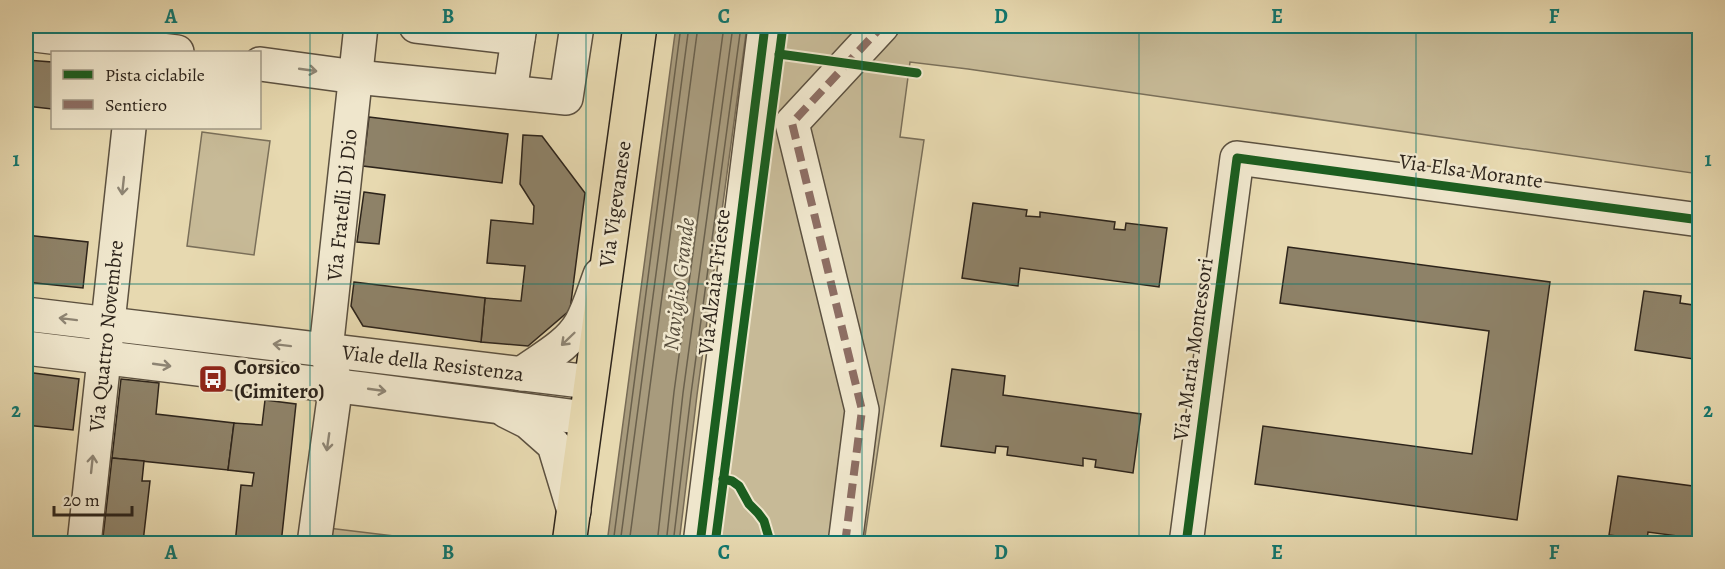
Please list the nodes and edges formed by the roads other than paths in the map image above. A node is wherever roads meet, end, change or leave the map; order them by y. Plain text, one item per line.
1 (361, 26) edge
2 (416, 26) edge
3 (577, 26) edge
4 (640, 26) edge
5 (765, 26) edge
6 (882, 26) edge
7 (519, 32) edge
8 (26, 34) edge
9 (139, 42) edge
10 (173, 51) edge
11 (261, 64) edge
12 (356, 77) junction
13 (510, 92) junction
14 (129, 129) edge
15 (1237, 158) joint
16 (1700, 220) edge
17 (609, 248) junction
18 (26, 314) edge
19 (108, 324) junction
20 (26, 348) edge
21 (326, 350) junction
22 (104, 358) junction
23 (521, 374) junction
24 (590, 382) junction
25 (336, 384) junction
26 (494, 405) junction
27 (585, 418) junction
28 (574, 511) junction
29 (84, 543) edge
30 (314, 543) edge
31 (569, 543) edge
32 (700, 543) edge
33 (845, 543) edge
34 (1186, 543) edge

1 - 12 street, Via Fratelli Di Dio
2 - 7 street
3 - 13 street
4 - 17 main road, Via Vigevanese
5 - 32 street, Via Alzaia Trieste
6 - 33 street
7 - 13 street
8 - 9 street
9 - 10 street
11 -> 12 street
12 - 13 street
12 - 21 street, Via Fratelli Di Dio
14 -> 19 street, Via Quattro Novembre
15 - 16 street, Via Elsa Morante
15 - 34 street, Via Maria Montessori
17 -> 23 street
17 - 24 main road, Via Vigevanese
19 -> 18 street, Viale della Resistenza
21 -> 19 street, Viale della Resistenza
19 - 22 street, Via Quattro Novembre
20 - 22 street, Viale della Resistenza
21 - 23 street, Viale della Resistenza
21 - 25 street, Via Fratelli Di Dio
22 -> 25 street, Viale della Resistenza
29 -> 22 street, Via Quattro Novembre
23 - 24 street, Viale della Resistenza
24 - 27 main road, Via Vigevanese
25 -> 26 street, Viale della Resistenza
25 -> 30 street
26 - 27 street, Viale della Resistenza
26 - 28 street
27 - 28 main road, Via Vigevanese
28 - 31 main road, Via Vigevanese

